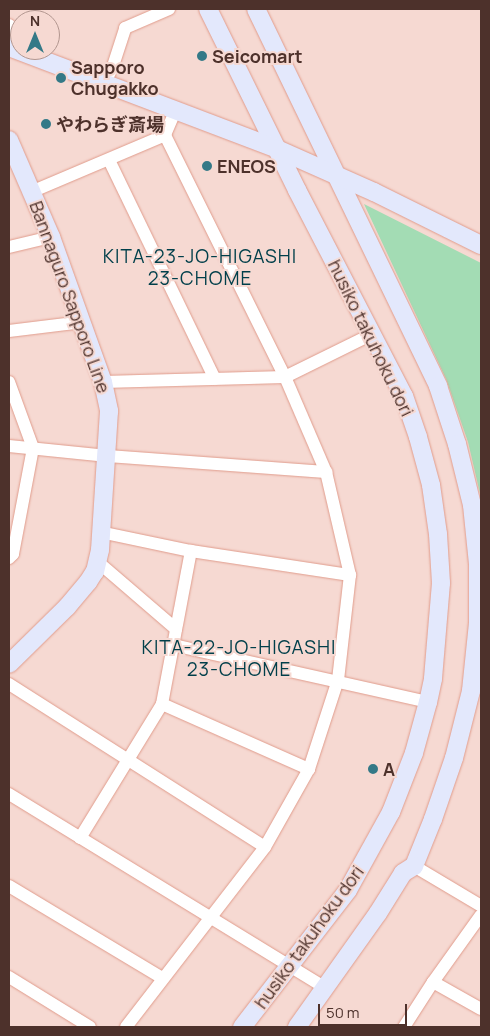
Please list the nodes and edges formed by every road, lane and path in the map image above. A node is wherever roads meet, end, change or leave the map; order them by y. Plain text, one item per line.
1 (169, 9) edge
2 (208, 9) edge
3 (256, 9) edge
4 (42, 60) edge
5 (104, 84) junction
6 (174, 111) junction
7 (165, 135) junction
8 (9, 140) edge
9 (277, 149) junction
10 (12, 158) edge
11 (109, 160) junction
12 (335, 175) junction
13 (31, 192) junction
14 (51, 237) junction
15 (481, 245) edge
16 (9, 246) edge
17 (82, 322) junction
18 (9, 331) edge
19 (372, 334) junction
20 (285, 377) junction
21 (215, 379) junction
22 (9, 382) edge
23 (103, 382) junction
24 (9, 446) edge
25 (33, 448) junction
26 (107, 456) junction
27 (326, 472) junction
28 (100, 532) junction
29 (191, 551) junction
30 (10, 555) edge
31 (98, 562) junction
32 (350, 575) junction
33 (176, 629) junction
34 (173, 645) junction
35 (9, 664) edge
36 (338, 680) junction
37 (9, 684) edge
38 (476, 688) edge
39 (428, 702) junction
40 (162, 704) junction
41 (129, 760) junction
42 (309, 768) junction
43 (11, 799) edge
44 (80, 838) junction
45 (265, 847) junction
46 (414, 866) junction
47 (9, 886) edge
48 (481, 906) edge
49 (481, 915) edge
50 (210, 918) junction
51 (289, 964) junction
52 (9, 978) edge
53 (162, 978) junction
54 (433, 982) junction
55 (326, 988) junction
56 (481, 1010) edge
57 (90, 1027) edge
58 (126, 1027) edge
59 (242, 1027) edge
60 (298, 1027) edge
61 (404, 1027) edge

1 - 5 street
2 - 9 street, husiko takuhoku dori
3 - 12 street, husiko takuhoku dori
4 - 5 street
5 - 6 street
6 - 7 street
6 - 9 street
7 - 11 street
7 - 20 street
8 - 10 street, Bannaguro Sapporo Line
9 - 12 street
9 - 19 street, husiko takuhoku dori
10 - 13 street, Bannaguro Sapporo Line
11 - 13 street
11 - 21 street
12 - 15 street
12 - 38 street, husiko takuhoku dori
13 - 14 street, Bannaguro Sapporo Line
14 - 16 street
14 - 17 street, Bannaguro Sapporo Line
17 - 18 street
17 - 23 street, Bannaguro Sapporo Line
19 - 20 street
19 - 39 street, husiko takuhoku dori
20 - 21 street
20 - 27 street
21 - 23 street
22 - 25 street
23 - 26 street, Bannaguro Sapporo Line
24 - 25 street
25 - 26 street
25 - 30 street
26 - 27 street
26 - 28 street, Bannaguro Sapporo Line
27 - 32 street
28 - 29 street
28 - 31 street, Bannaguro Sapporo Line
29 - 32 street
29 - 33 street
31 - 33 street
31 - 35 street, Bannaguro Sapporo Line
32 - 36 street
33 - 34 street
34 - 36 street
34 - 40 street
36 - 39 street
36 - 42 street
37 - 41 street
38 - 46 street, husiko takuhoku dori
39 - 51 street, husiko takuhoku dori
40 - 41 street
40 - 42 street
41 - 44 street
41 - 45 street
42 - 45 street
43 - 44 street
44 - 50 street
45 - 50 street
46 - 48 street
46 - 55 street, husiko takuhoku dori
47 - 53 street
49 - 54 street
50 - 51 street
50 - 53 street
51 - 55 street
51 - 59 street, husiko takuhoku dori
52 - 57 street
53 - 58 street
54 - 56 street
54 - 61 street
55 - 60 street, husiko takuhoku dori

